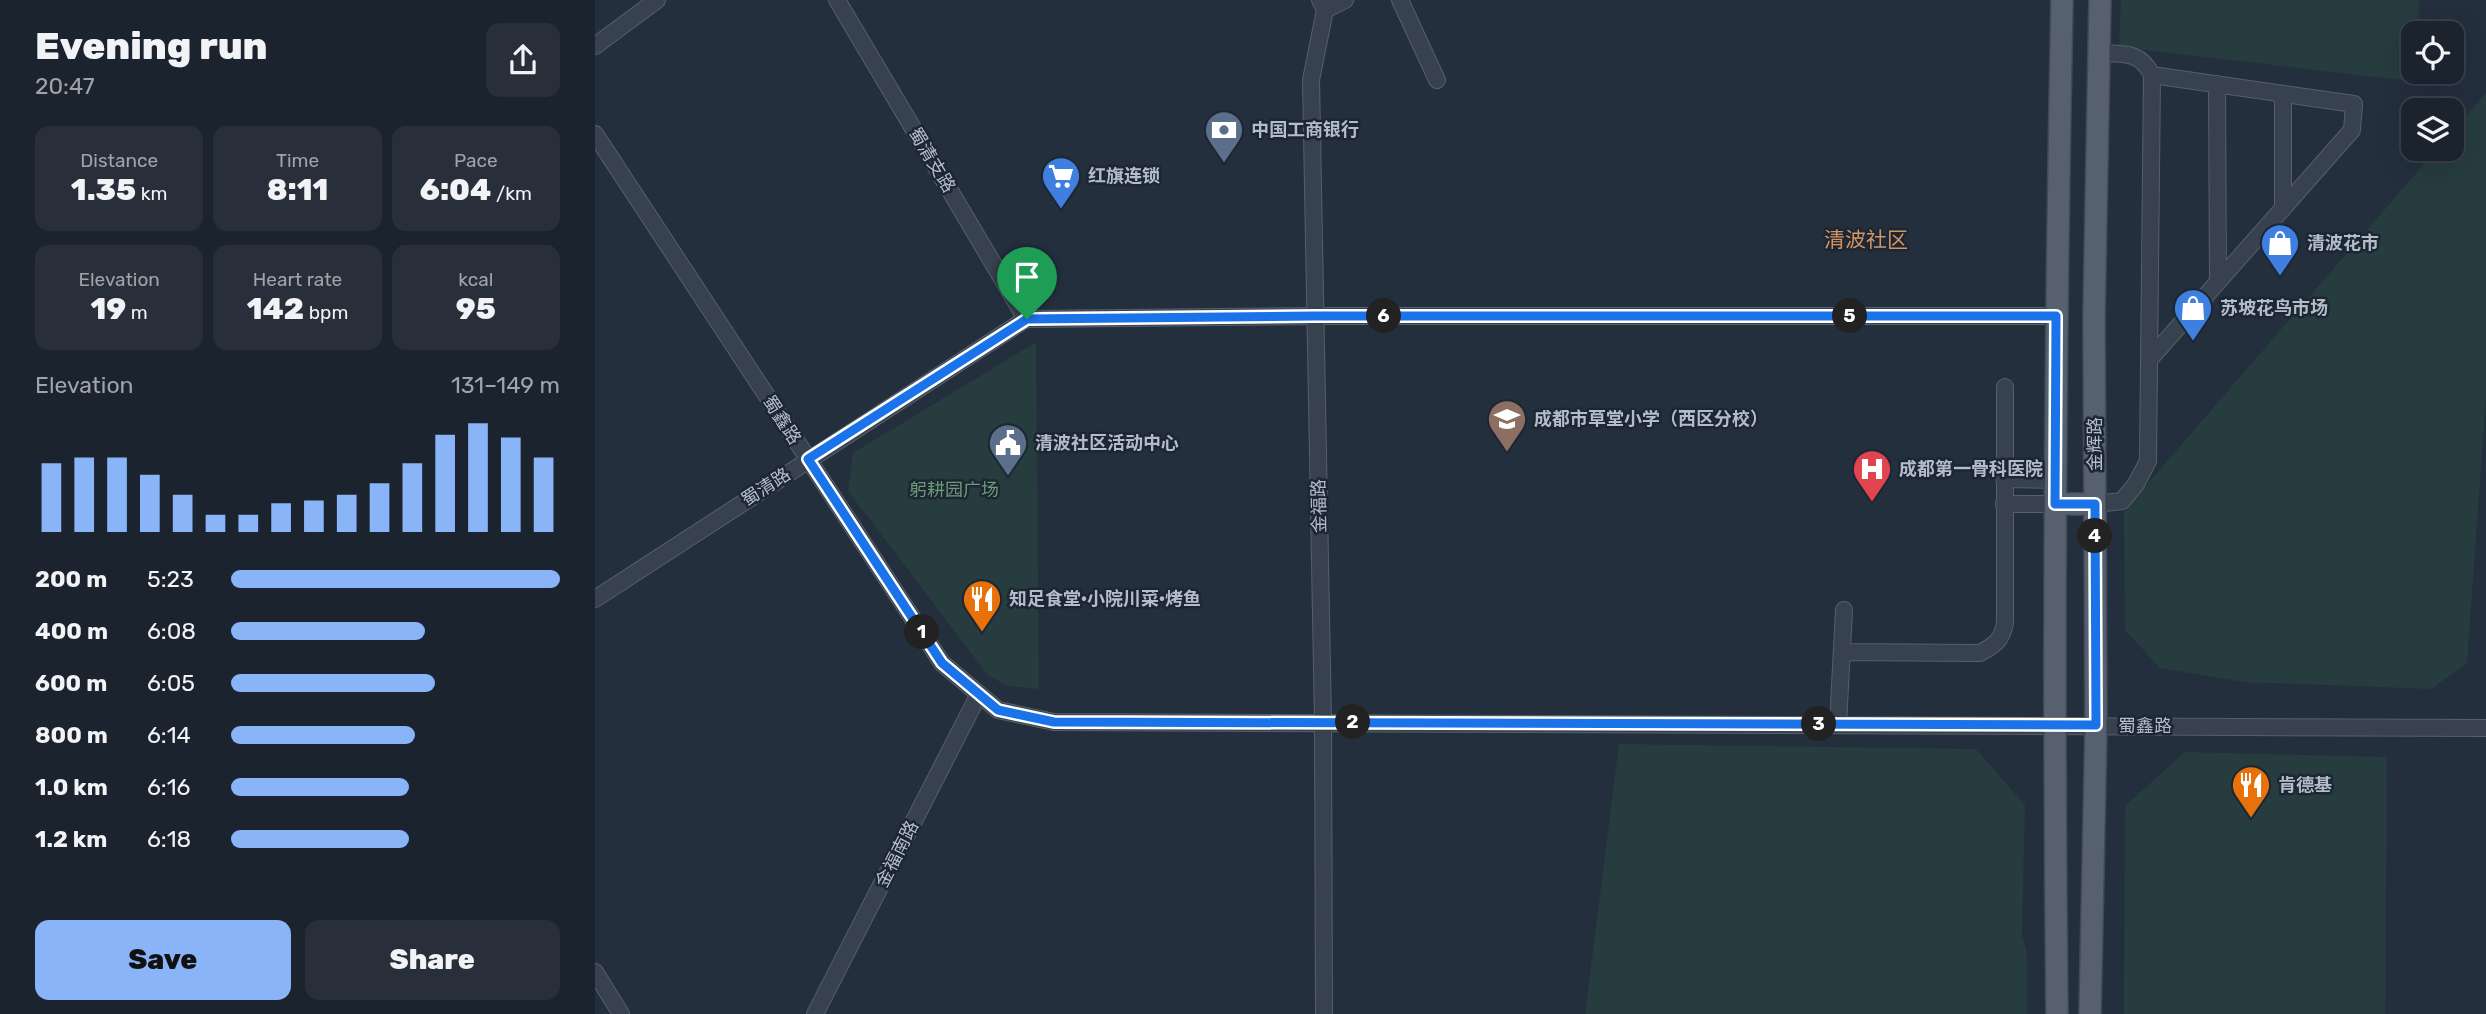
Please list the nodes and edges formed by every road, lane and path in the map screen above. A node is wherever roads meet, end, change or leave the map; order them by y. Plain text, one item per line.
1 (657, 0) edge
2 (837, 0) edge
3 (1345, 0) edge
4 (1400, 0) edge
5 (2062, 0) edge
6 (2101, 0) edge
7 (1323, 5) edge
8 (595, 46) edge
9 (2099, 53) junction
10 (2153, 75) junction
11 (1437, 80) dead end
12 (2217, 84) junction
13 (2283, 94) junction
14 (595, 134) edge
15 (2283, 209) junction
16 (2218, 282) junction
17 (1315, 316) junction
18 (2056, 316) junction
19 (1027, 319) junction
20 (2149, 360) junction
21 (2005, 387) dead end
22 (808, 459) junction
23 (2004, 479) junction
24 (2055, 480) junction
25 (2004, 504) junction
26 (2055, 504) junction
27 (2095, 504) junction
28 (595, 599) edge
29 (1845, 610) dead end
30 (1842, 652) junction
31 (979, 694) junction
32 (1323, 722) junction
33 (1839, 724) junction
34 (2055, 725) junction
35 (2096, 725) junction
36 (2486, 728) edge
37 (595, 972) edge
38 (621, 1014) edge
39 (815, 1014) edge
40 (1325, 1014) edge
41 (2057, 1014) edge
42 (2091, 1014) edge

1 - 8 street
2 - 19 street, 蜀清支路
3 - 7 street
4 - 11 street
5 - 18 main road
6 - 9 main road, 金辉路
7 - 17 street, 金福路
9 - 10 street
9 - 27 main road, 金辉路
10 - 12 street
10 - 20 street
12 - 13 street
12 - 16 street
13 - 15 street
13 - 15 street
14 - 22 street, 蜀鑫路
15 - 16 street
16 - 20 street
17 - 18 street
17 - 19 street
17 - 32 street, 金福路
18 - 24 main road
19 - 22 street, 蜀清路
20 - 27 street
21 - 23 street
22 - 28 street, 蜀清路
22 - 31 street, 蜀鑫路
23 - 24 street
23 - 25 street
24 - 26 main road
25 - 26 street
25 - 30 street
26 - 27 main road
26 - 34 main road
27 - 35 main road, 金辉路
29 - 30 street
30 - 33 street
31 - 32 street, 蜀鑫路
31 - 39 street, 金福南路
32 - 33 street, 蜀鑫路
32 - 40 street, 金福路
33 - 34 street, 蜀鑫路
34 - 35 street, 蜀鑫路
34 - 41 main road
35 - 36 street, 蜀鑫路
35 - 42 main road, 金辉路
37 - 38 street

